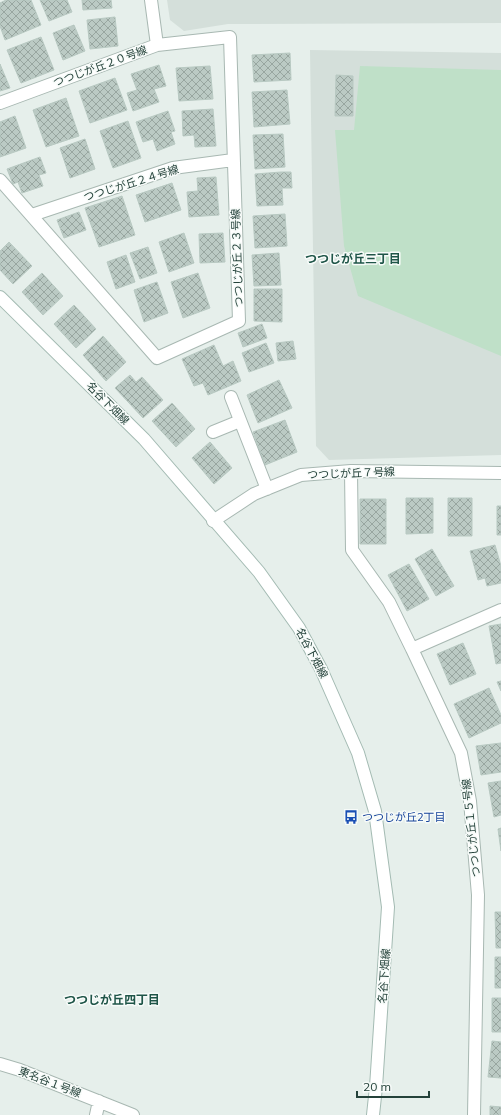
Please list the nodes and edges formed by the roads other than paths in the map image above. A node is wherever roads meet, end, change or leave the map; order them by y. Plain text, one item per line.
1 (151, 0) edge
2 (157, 45) junction
3 (0, 103) edge
4 (233, 160) junction
5 (0, 180) edge
6 (32, 215) junction
7 (0, 297) edge
8 (231, 397) dead end
9 (240, 421) junction
10 (213, 432) dead end
11 (351, 471) junction
12 (501, 473) edge
13 (267, 489) junction
14 (213, 521) junction
15 (501, 610) edge
16 (412, 649) junction
17 (0, 1064) edge
18 (99, 1102) junction
19 (96, 1115) edge
20 (133, 1115) edge
21 (373, 1115) edge
22 (474, 1115) edge

1 - 2 street, つつじが丘２０号線
2 - 3 street, つつじが丘２０号線
2 - 4 street, つつじが丘２３号線
4 - 6 street, つつじが丘２４号線
4 - 6 street, つつじが丘２３号線
5 - 6 street, つつじが丘２３号線
7 - 14 street, 名谷下畑線
8 - 9 street
9 - 10 street
9 - 13 street
11 - 12 street, つつじが丘７号線
11 - 13 street, つつじが丘７号線
11 - 16 street, つつじが丘１５号線
13 - 14 street, つつじが丘７号線
14 - 21 street, 名谷下畑線
15 - 16 street
16 - 22 street, つつじが丘１５号線
17 - 18 street, 東名谷１号線
18 - 19 street
18 - 20 street, 東名谷１号線

